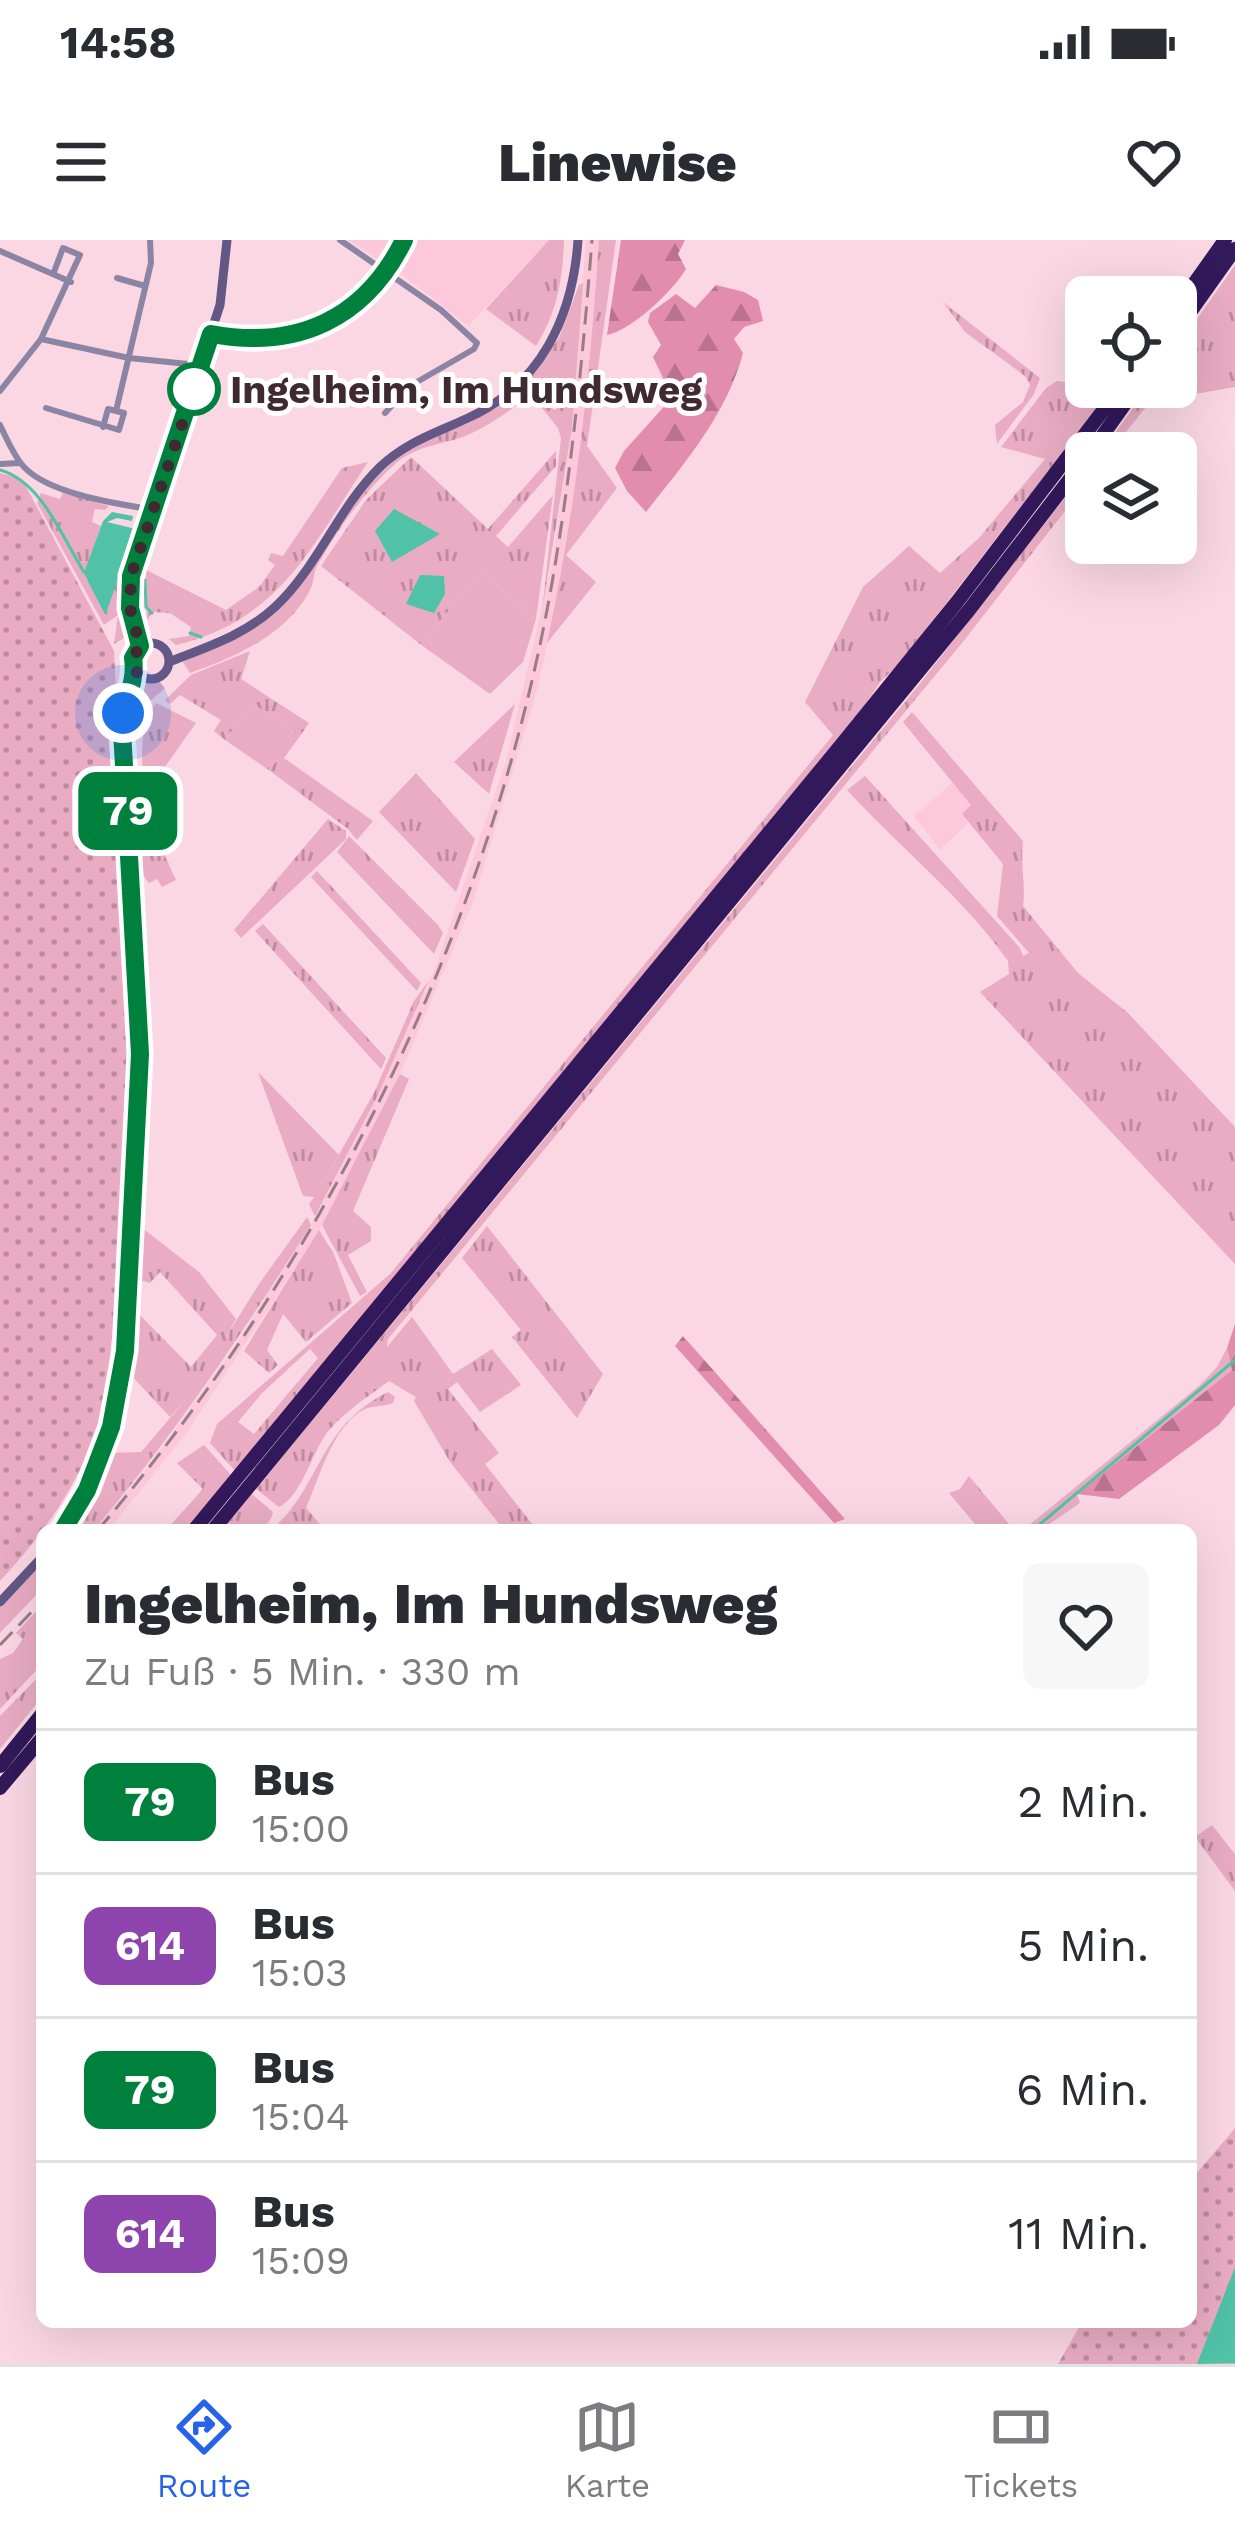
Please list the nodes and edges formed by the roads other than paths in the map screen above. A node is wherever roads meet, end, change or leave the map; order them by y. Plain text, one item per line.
1 (8, 240) edge
2 (150, 240) edge
3 (227, 240) edge
4 (340, 240) edge
5 (404, 240) edge
6 (578, 240) edge
7 (1225, 240) edge
8 (0, 249) edge
9 (1235, 249) edge
10 (389, 271) junction
11 (54, 272) junction
12 (117, 278) dead end
13 (1197, 279) edge
14 (71, 282) junction
15 (146, 286) junction
16 (1197, 302) edge
17 (211, 334) junction
18 (41, 339) junction
19 (129, 358) junction
20 (188, 364) dead end
21 (0, 391) edge
22 (46, 408) dead end
23 (1105, 408) edge
24 (116, 411) junction
25 (385, 413) dead end
26 (0, 424) edge
27 (103, 427) junction
28 (20, 462) junction
29 (0, 464) edge
30 (1065, 486) edge
31 (154, 510) junction
32 (144, 644) junction
33 (168, 657) junction
34 (141, 675) junction
35 (67, 1524) edge
36 (199, 1524) edge
37 (218, 1524) edge
38 (36, 1563) edge
39 (0, 1602) edge
40 (36, 1721) edge
41 (36, 1745) edge
42 (0, 1766) edge
43 (0, 1789) edge

1 - 8 street
2 - 15 street
3 - 17 main road
4 - 10 street
5 - 10 street
6 - 33 main road
7 - 13 highway
8 - 11 street
9 - 16 highway
10 - 17 street
10 - 25 street
11 - 14 street
11 - 14 street
12 - 15 street
14 - 18 street
15 - 19 street
17 - 31 main road
18 - 19 street
18 - 21 street
19 - 20 street
19 - 24 street
22 - 27 street
23 - 36 highway
24 - 27 street
24 - 27 street
26 - 28 street
28 - 29 street
28 - 31 street
30 - 37 highway
31 - 32 main road
32 - 33 main road
32 - 34 main road
33 - 34 main road
34 - 35 main road
38 - 39 main road
40 - 42 highway
41 - 43 highway

